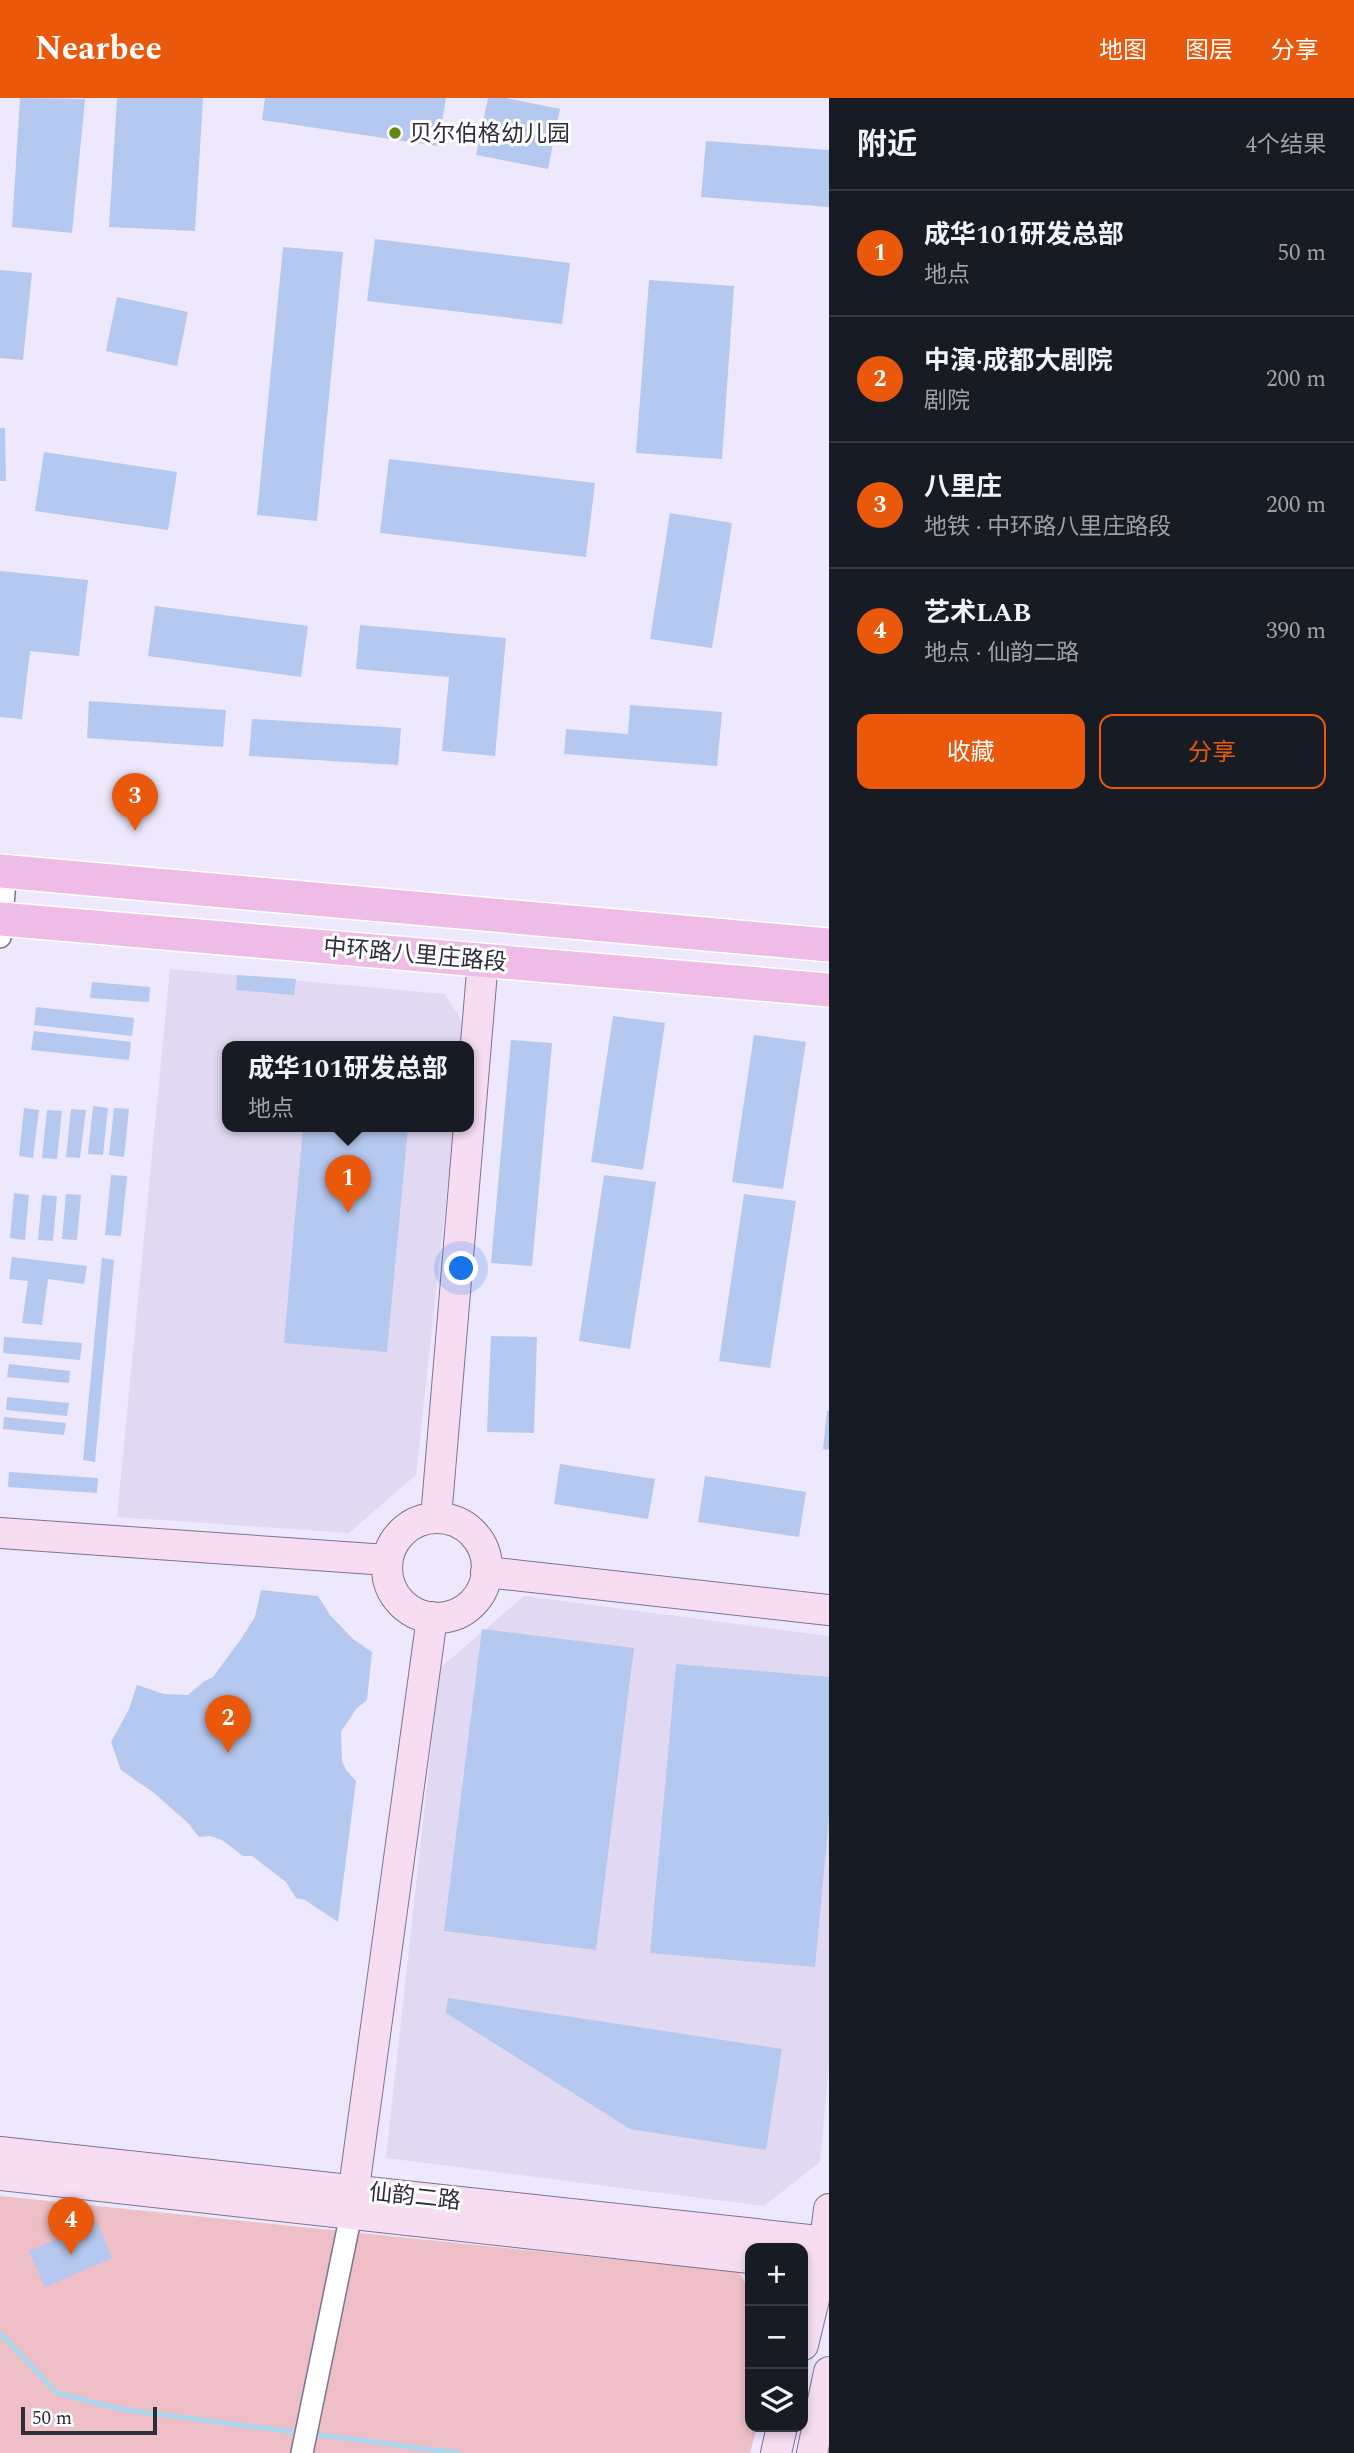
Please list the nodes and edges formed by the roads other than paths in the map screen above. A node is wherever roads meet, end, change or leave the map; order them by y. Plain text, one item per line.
1 (3, 871) edge
2 (0, 925) edge
3 (829, 945) edge
4 (483, 960) junction
5 (829, 990) edge
6 (474, 1067) edge
7 (469, 1132) edge
8 (436, 1518) junction
9 (0, 1533) edge
10 (387, 1560) junction
11 (486, 1572) junction
12 (829, 1610) edge
13 (432, 1617) junction
14 (0, 2152) edge
15 (0, 2175) edge
16 (352, 2202) junction
17 (829, 2209) edge
18 (822, 2256) edge
19 (745, 2257) edge
20 (808, 2321) edge
21 (829, 2372) edge
22 (781, 2432) edge
23 (302, 2453) edge
24 (776, 2453) edge
25 (812, 2453) edge

1 - 2 street
1 - 3 main road, 中环路八里庄路段
2 - 4 main road, 中环路八里庄路段
4 - 5 main road, 中环路八里庄路段
4 - 6 street
7 - 8 street
8 - 10 street
8 - 11 street
9 - 10 street
10 - 13 street
11 - 12 street
11 - 13 street
13 - 16 street
14 - 16 street, 仙韵二路
15 - 16 street, 仙韵二路
16 - 18 street, 仙韵二路
16 - 19 street, 仙韵二路
16 - 23 street
17 - 18 street
18 - 20 street
21 - 25 street
22 - 24 street

